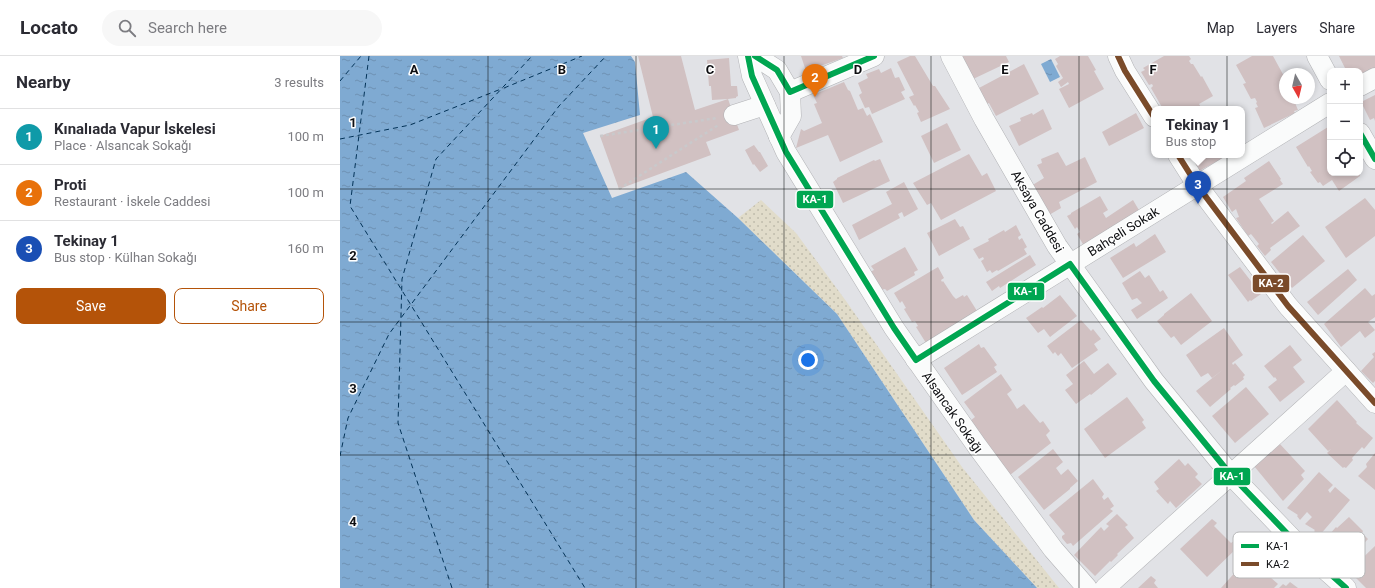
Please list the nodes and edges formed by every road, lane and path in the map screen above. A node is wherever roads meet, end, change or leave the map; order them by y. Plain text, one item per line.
1 (748, 56) edge
2 (755, 56) edge
3 (874, 56) edge
4 (951, 56) edge
5 (1118, 56) edge
6 (1317, 56) edge
7 (1327, 74) edge
8 (1375, 78) edge
9 (1363, 84) edge
10 (790, 92) junction
11 (1328, 104) edge
12 (765, 105) junction
13 (1151, 112) edge
14 (734, 115) junction
15 (600, 136) dead end
16 (780, 137) junction
17 (1363, 138) edge
18 (1245, 155) edge
19 (1180, 158) edge
20 (1241, 158) edge
21 (1375, 159) edge
22 (1197, 185) junction
23 (619, 189) dead end
24 (1070, 264) junction
25 (916, 360) junction
26 (1346, 371) junction
27 (1375, 403) edge
28 (1231, 475) junction
29 (1286, 532) edge
30 (1335, 578) edge
31 (1087, 588) edge
32 (1106, 588) edge
33 (1346, 588) edge

1 - 12 street, Alsancak Sokağı
2 - 10 street
3 - 10 street
4 - 24 street, Aksaya Caddesi
5 - 13 street
6 - 7 street
8 - 9 street
10 - 16 street
11 - 18 street, Bahçeli Sokak
12 - 14 street
12 - 16 street, Alsancak Sokağı
14 - 15 path
14 - 23 path
16 - 25 street, Alsancak Sokağı
17 - 21 street
19 - 22 street
20 - 22 street, Bahçeli Sokak
22 - 24 street, Bahçeli Sokak
22 - 26 street
24 - 25 street, Bahçeli Sokak
24 - 28 street, Aksaya Caddesi
25 - 31 street, Alsancak Sokağı
26 - 27 street
26 - 28 street
28 - 29 street, Aksaya Caddesi
28 - 32 street
30 - 33 street, Aksaya Caddesi

